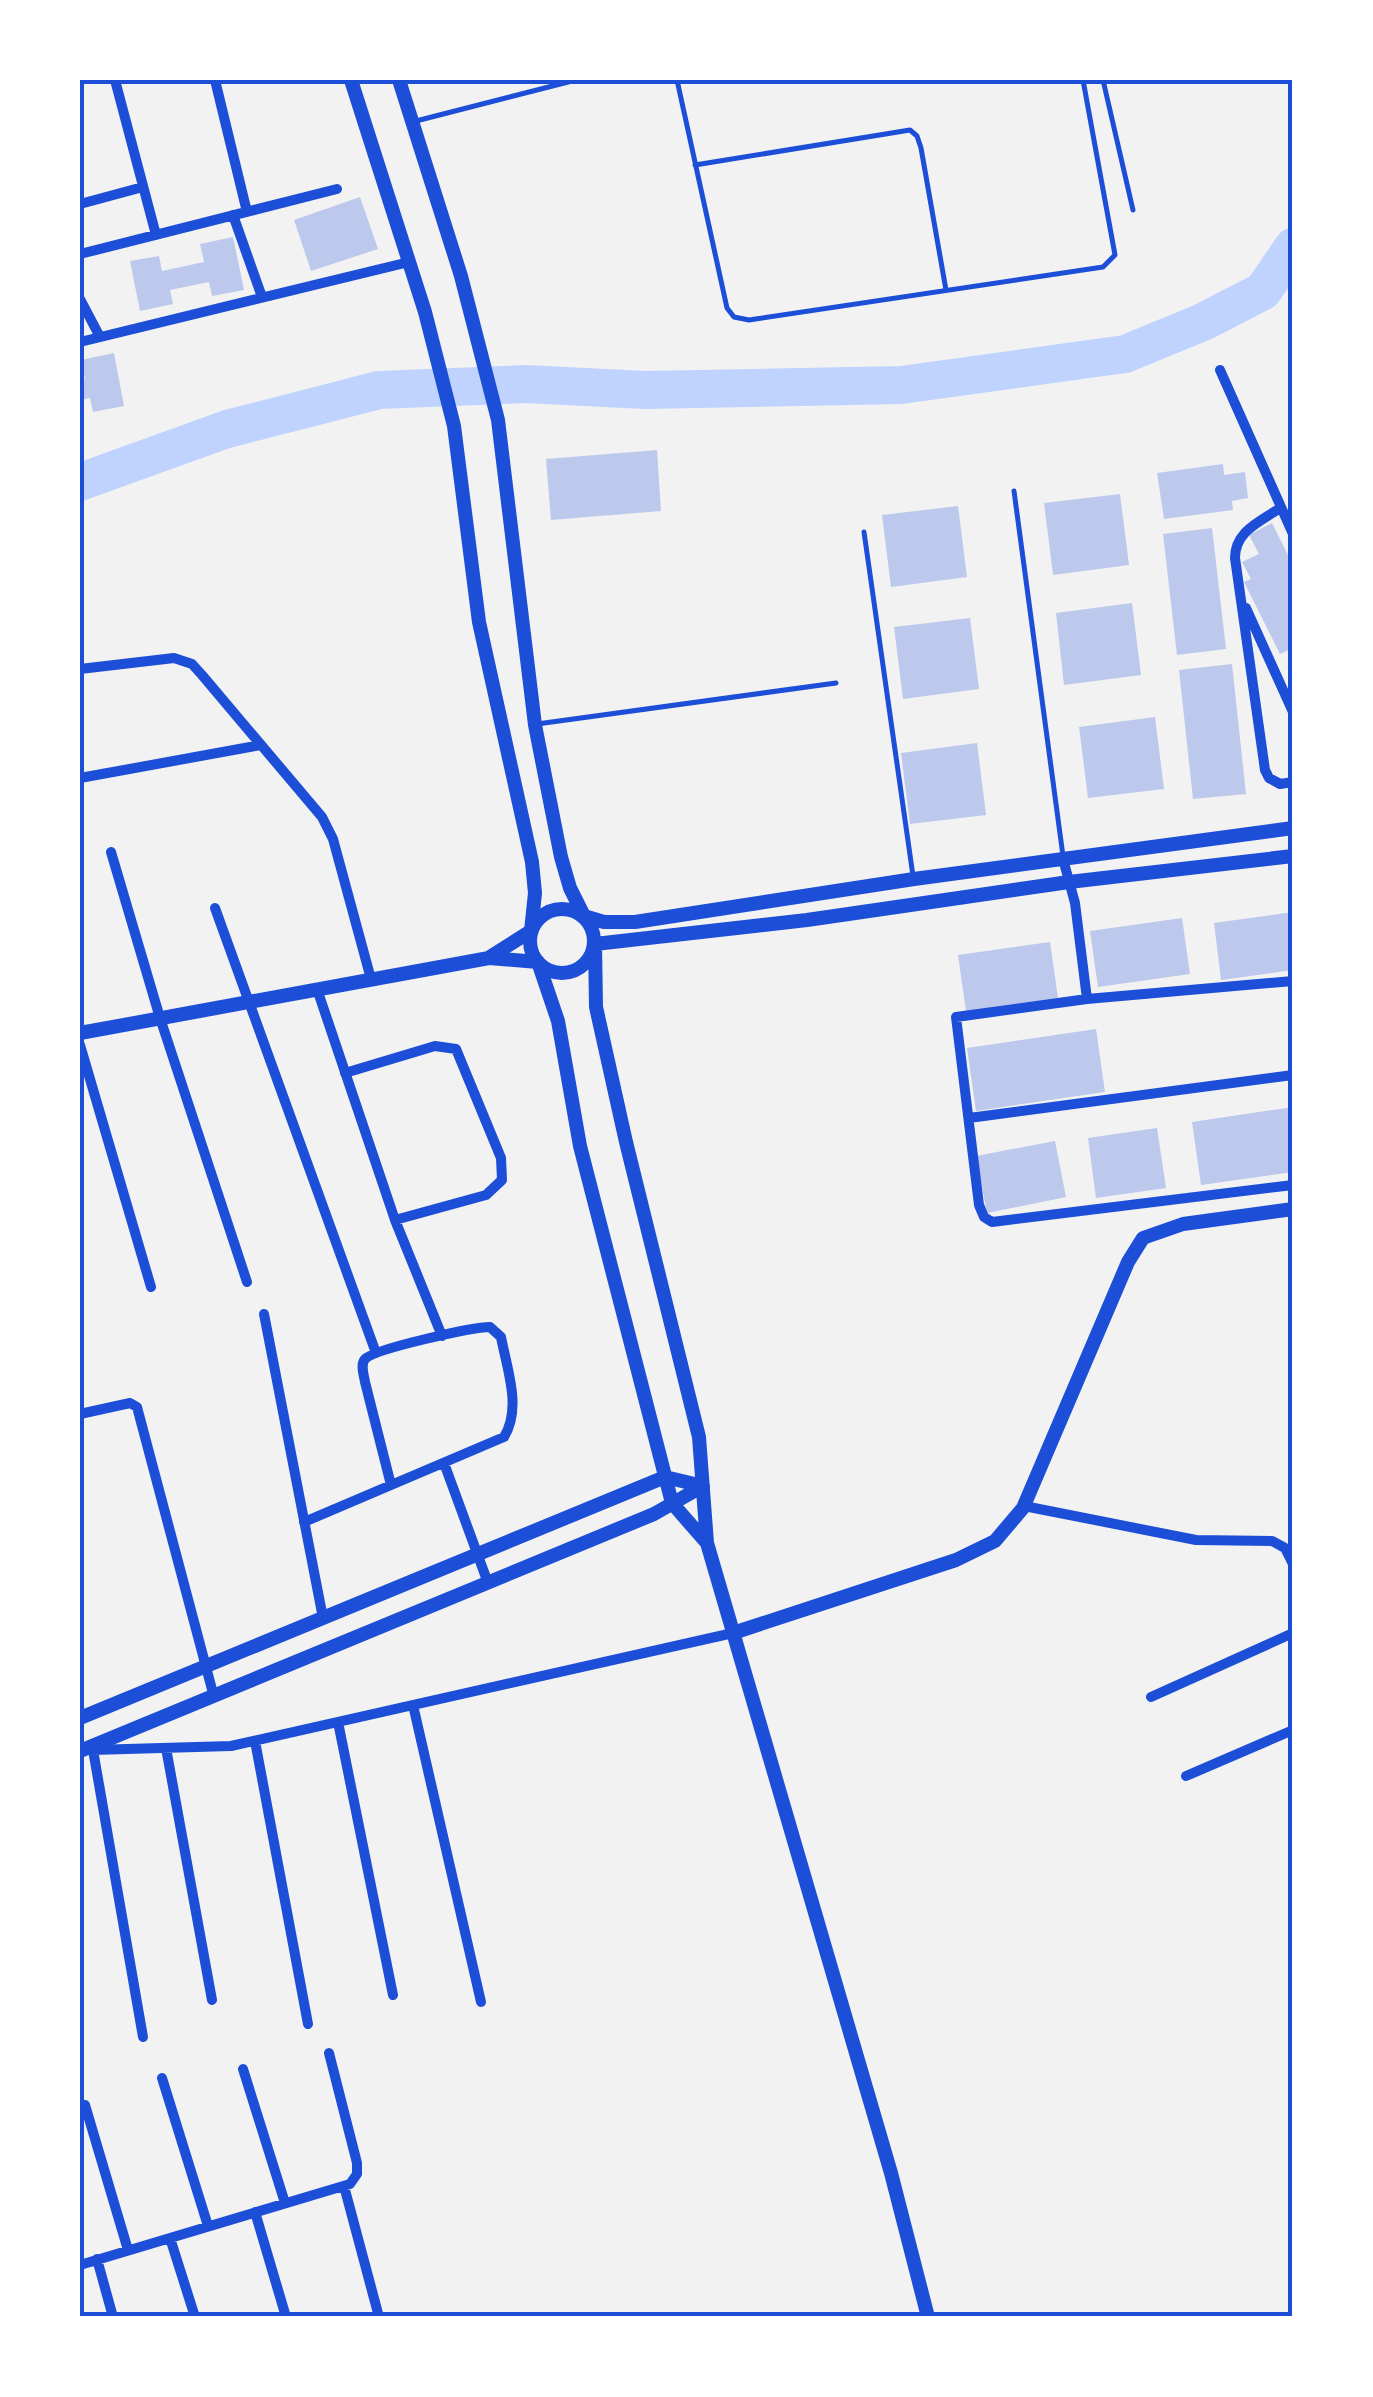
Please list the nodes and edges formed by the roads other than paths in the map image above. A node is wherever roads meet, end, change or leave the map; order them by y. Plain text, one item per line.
1 (115, 80) edge
2 (215, 80) edge
3 (351, 80) edge
4 (400, 80) edge
5 (576, 80) edge
6 (677, 80) edge
7 (1083, 80) edge
8 (1102, 80) edge
9 (413, 121) junction
10 (695, 165) junction
11 (143, 187) junction
12 (337, 190) dead end
13 (80, 204) edge
14 (1133, 210) dead end
15 (247, 212) junction
16 (233, 215) junction
17 (156, 235) junction
18 (80, 254) edge
19 (409, 262) junction
20 (946, 290) junction
21 (80, 298) edge
22 (262, 298) junction
23 (100, 337) junction
24 (80, 342) edge
25 (1220, 370) dead end
26 (1014, 491) dead end
27 (1280, 508) junction
28 (864, 532) dead end
29 (1293, 534) edge
30 (1240, 597) junction
31 (80, 669) edge
32 (836, 683) dead end
33 (1293, 712) edge
34 (536, 724) junction
35 (261, 744) junction
36 (80, 778) edge
37 (1293, 782) edge
38 (1293, 828) edge
39 (111, 852) dead end
40 (1293, 856) edge
41 (1063, 859) junction
42 (914, 879) junction
43 (1070, 882) junction
44 (215, 908) dead end
45 (584, 916) junction
46 (531, 931) junction
47 (595, 944) junction
48 (489, 958) junction
49 (538, 962) junction
50 (371, 978) junction
51 (1293, 981) edge
52 (317, 989) junction
53 (1087, 999) junction
54 (250, 1002) junction
55 (160, 1018) junction
56 (80, 1033) edge
57 (80, 1045) edge
58 (345, 1073) junction
59 (1293, 1075) edge
60 (969, 1118) junction
61 (1293, 1185) edge
62 (1293, 1209) edge
63 (394, 1220) junction
64 (246, 1282) dead end
65 (151, 1287) dead end
66 (264, 1314) dead end
67 (442, 1336) junction
68 (376, 1353) junction
69 (80, 1414) edge
70 (444, 1462) junction
71 (665, 1476) junction
72 (391, 1485) junction
73 (703, 1486) junction
74 (672, 1503) junction
75 (1024, 1506) junction
76 (304, 1522) junction
77 (706, 1543) junction
78 (476, 1555) junction
79 (1293, 1564) edge
80 (488, 1583) junction
81 (323, 1618) junction
82 (1293, 1633) edge
83 (733, 1634) junction
84 (204, 1667) junction
85 (214, 1697) junction
86 (1151, 1697) dead end
87 (413, 1705) junction
88 (80, 1718) edge
89 (338, 1722) junction
90 (1293, 1730) edge
91 (255, 1741) junction
92 (166, 1748) junction
93 (87, 1750) edge
94 (1186, 1776) dead end
95 (392, 1995) dead end
96 (212, 2000) dead end
97 (481, 2002) dead end
98 (308, 2024) dead end
99 (143, 2036) dead end
100 (329, 2054) dead end
101 (243, 2069) dead end
102 (162, 2078) dead end
103 (85, 2106) dead end
104 (344, 2186) junction
105 (285, 2203) junction
106 (256, 2212) junction
107 (208, 2226) junction
108 (170, 2238) junction
109 (128, 2250) junction
110 (97, 2260) junction
111 (80, 2264) edge
112 (113, 2317) edge
113 (195, 2317) edge
114 (286, 2317) edge
115 (379, 2317) edge
116 (928, 2317) edge

1 - 11 street
2 - 15 street
3 - 19 street
4 - 9 street
5 - 9 lane
6 - 10 lane
7 - 20 lane
8 - 14 lane
9 - 34 street
10 - 20 lane
10 - 20 lane
11 - 13 street
11 - 17 street
12 - 15 street
15 - 16 street
16 - 17 street
16 - 22 street
17 - 18 street
19 - 22 street
19 - 46 street
21 - 23 street
22 - 23 street
23 - 24 street
25 - 27 street
26 - 41 lane
27 - 29 street
27 - 30 street
28 - 42 lane
30 - 33 street
30 - 37 street
31 - 35 street
32 - 34 lane
34 - 45 street
35 - 36 street
35 - 50 street
38 - 41 street
39 - 55 street
40 - 43 street
41 - 42 street
41 - 43 street
42 - 45 street
43 - 47 street
43 - 53 street
44 - 54 street
45 - 46 street
45 - 47 street
46 - 48 street
46 - 49 street
47 - 49 street
47 - 73 street
48 - 49 street
48 - 50 street
49 - 71 street
50 - 52 street
51 - 53 street
52 - 54 street
52 - 58 street
53 - 60 street
54 - 55 street
54 - 68 street
55 - 56 street
55 - 64 street
57 - 65 street
58 - 63 street
58 - 63 street
59 - 60 street
60 - 61 street
62 - 75 street
63 - 67 street
66 - 76 street
67 - 68 street
67 - 70 street
68 - 72 street
69 - 84 street
70 - 72 street
70 - 78 street
71 - 73 street
71 - 74 street
71 - 78 street
72 - 76 street
73 - 74 street
73 - 77 street
74 - 77 street
74 - 80 street
75 - 79 street
75 - 83 street
76 - 81 street
77 - 83 street
78 - 80 street
78 - 81 street
80 - 85 street
81 - 84 street
82 - 86 street
83 - 87 street
83 - 116 street
84 - 85 street
84 - 88 street
85 - 93 street
87 - 89 street
87 - 97 street
89 - 91 street
89 - 95 street
90 - 94 street
91 - 92 street
91 - 98 street
92 - 93 street
92 - 96 street
93 - 99 street
100 - 104 street
101 - 105 street
102 - 107 street
103 - 109 street
104 - 105 street
104 - 115 street
105 - 106 street
106 - 107 street
106 - 114 street
107 - 108 street
108 - 109 street
108 - 113 street
109 - 110 street
110 - 111 street
110 - 112 street

